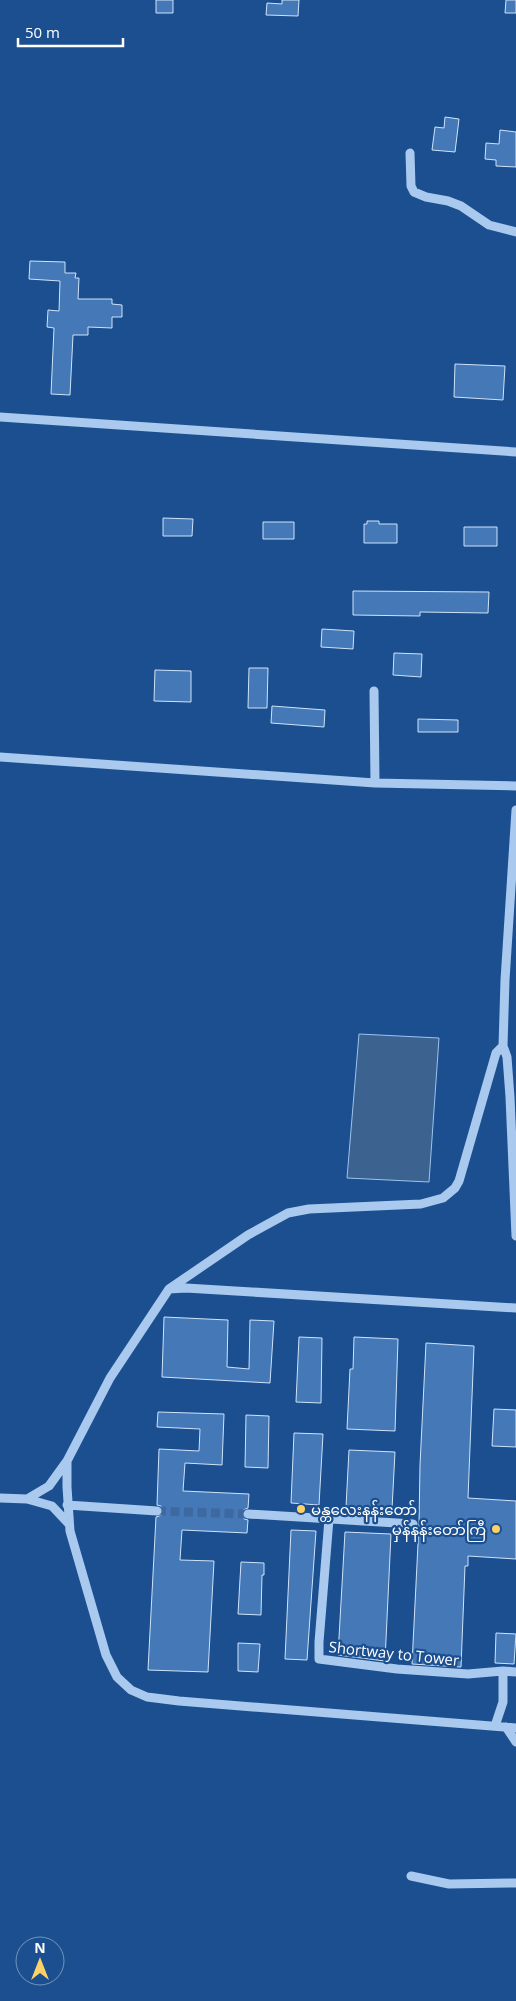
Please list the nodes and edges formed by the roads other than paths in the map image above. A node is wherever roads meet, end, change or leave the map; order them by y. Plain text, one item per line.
1 (410, 153) dead end
2 (516, 232) edge
3 (0, 417) edge
4 (516, 452) edge
5 (374, 691) dead end
6 (0, 757) edge
7 (375, 783) junction
8 (516, 786) edge
9 (516, 810) edge
10 (503, 1046) junction
11 (515, 1183) edge
12 (516, 1236) edge
13 (169, 1289) junction
14 (516, 1308) edge
15 (67, 1461) junction
16 (0, 1498) edge
17 (28, 1499) junction
18 (67, 1505) junction
19 (157, 1511) tunnel mouth
20 (248, 1514) tunnel mouth
21 (329, 1519) junction
22 (69, 1524) junction
23 (413, 1524) dead end
24 (503, 1671) junction
25 (516, 1672) edge
26 (495, 1726) junction
27 (506, 1727) junction
28 (516, 1728) edge
29 (516, 1742) edge
30 (410, 1876) dead end
31 (516, 1883) edge

1 - 2 street
3 - 4 street
5 - 7 street
6 - 7 street
7 - 8 street
9 - 10 street
10 - 11 street
10 - 13 street
11 - 12 street
13 - 14 street
13 - 15 street
15 - 17 street
15 - 18 street
16 - 17 street
17 - 22 street
18 - 19 street
18 - 22 street
20 - 21 street
21 - 23 street
21 - 24 street, Shortway to Tower
22 - 26 street
24 - 25 street, Shortway to Tower
24 - 26 street
26 - 27 street
27 - 28 street
27 - 29 street
30 - 31 street

